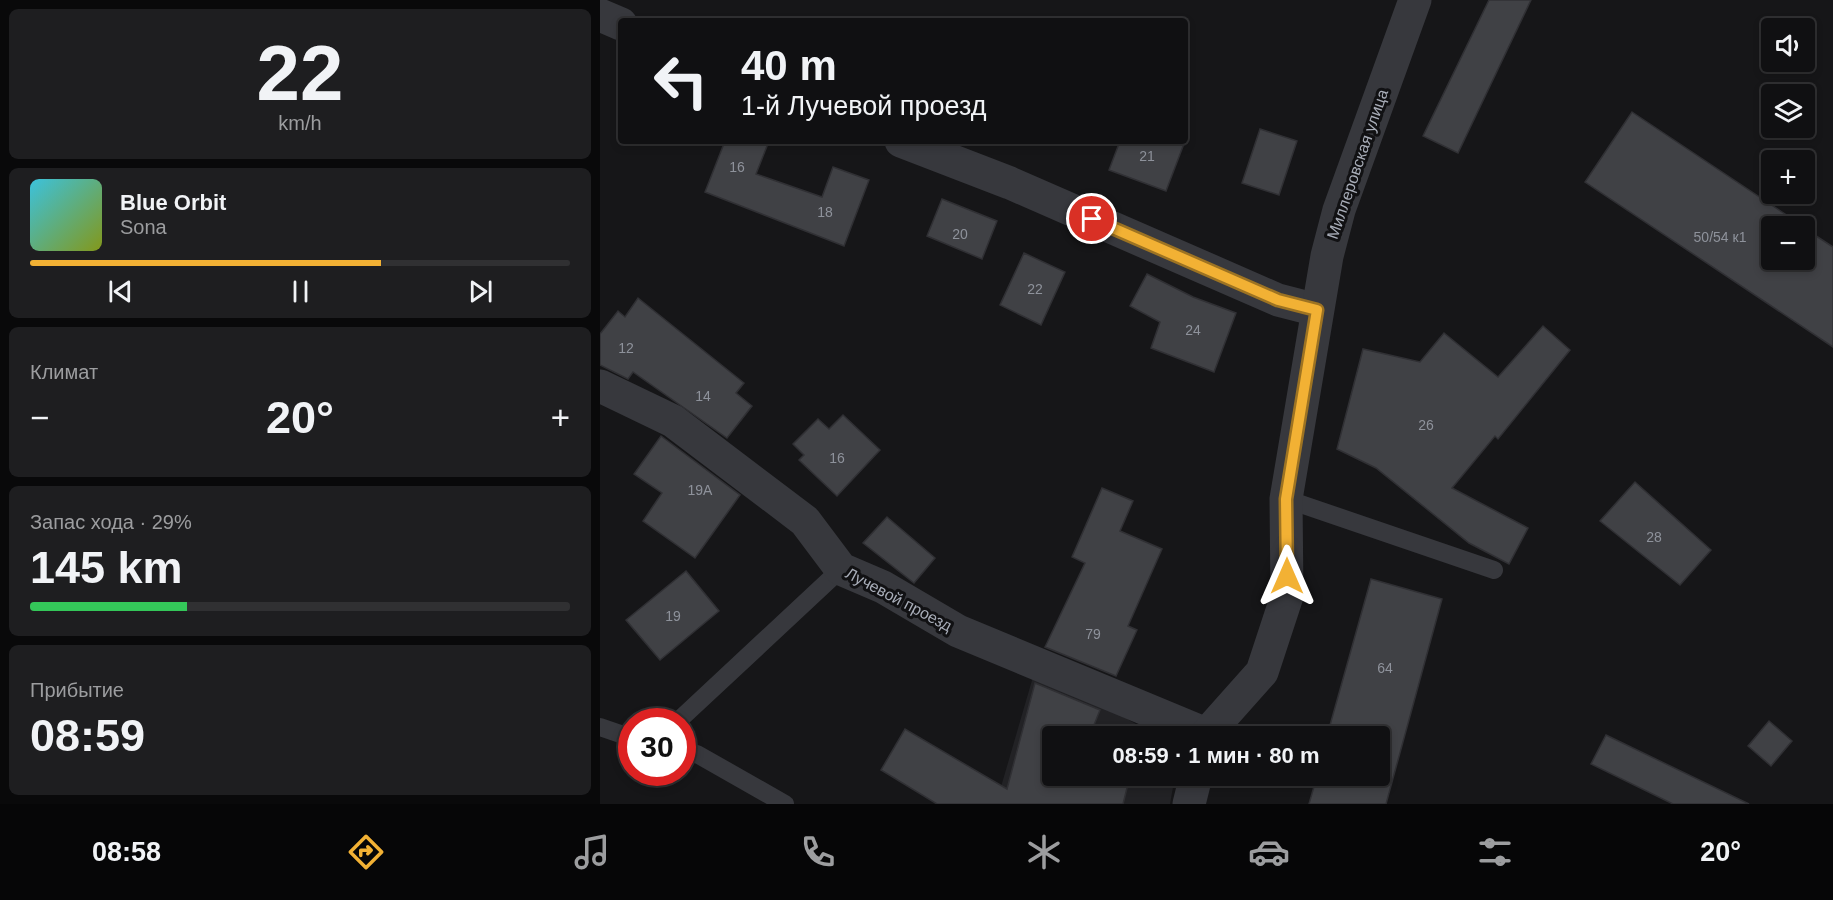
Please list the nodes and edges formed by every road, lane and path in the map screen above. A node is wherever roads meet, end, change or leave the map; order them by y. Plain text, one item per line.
1 (1415, 0) edge
2 (600, 15) edge
3 (618, 23) edge
4 (909, 144) edge
5 (1317, 310) junction
6 (600, 386) edge
7 (1286, 499) junction
8 (842, 569) junction
9 (1494, 570) dead end
10 (692, 708) edge
11 (1185, 726) edge
12 (1214, 726) edge
13 (600, 727) edge
14 (618, 733) edge
15 (696, 754) edge
16 (1194, 786) edge
17 (785, 804) edge
18 (1189, 804) edge

1 - 5 street, Миллеровская улица
2 - 3 street
4 - 5 street
5 - 7 street, Миллеровская улица
6 - 8 street, Лучевой проезд
7 - 9 lane
7 - 12 street, Миллеровская улица
8 - 10 lane
8 - 11 street, Лучевой проезд
13 - 14 lane
15 - 17 lane
16 - 18 street

